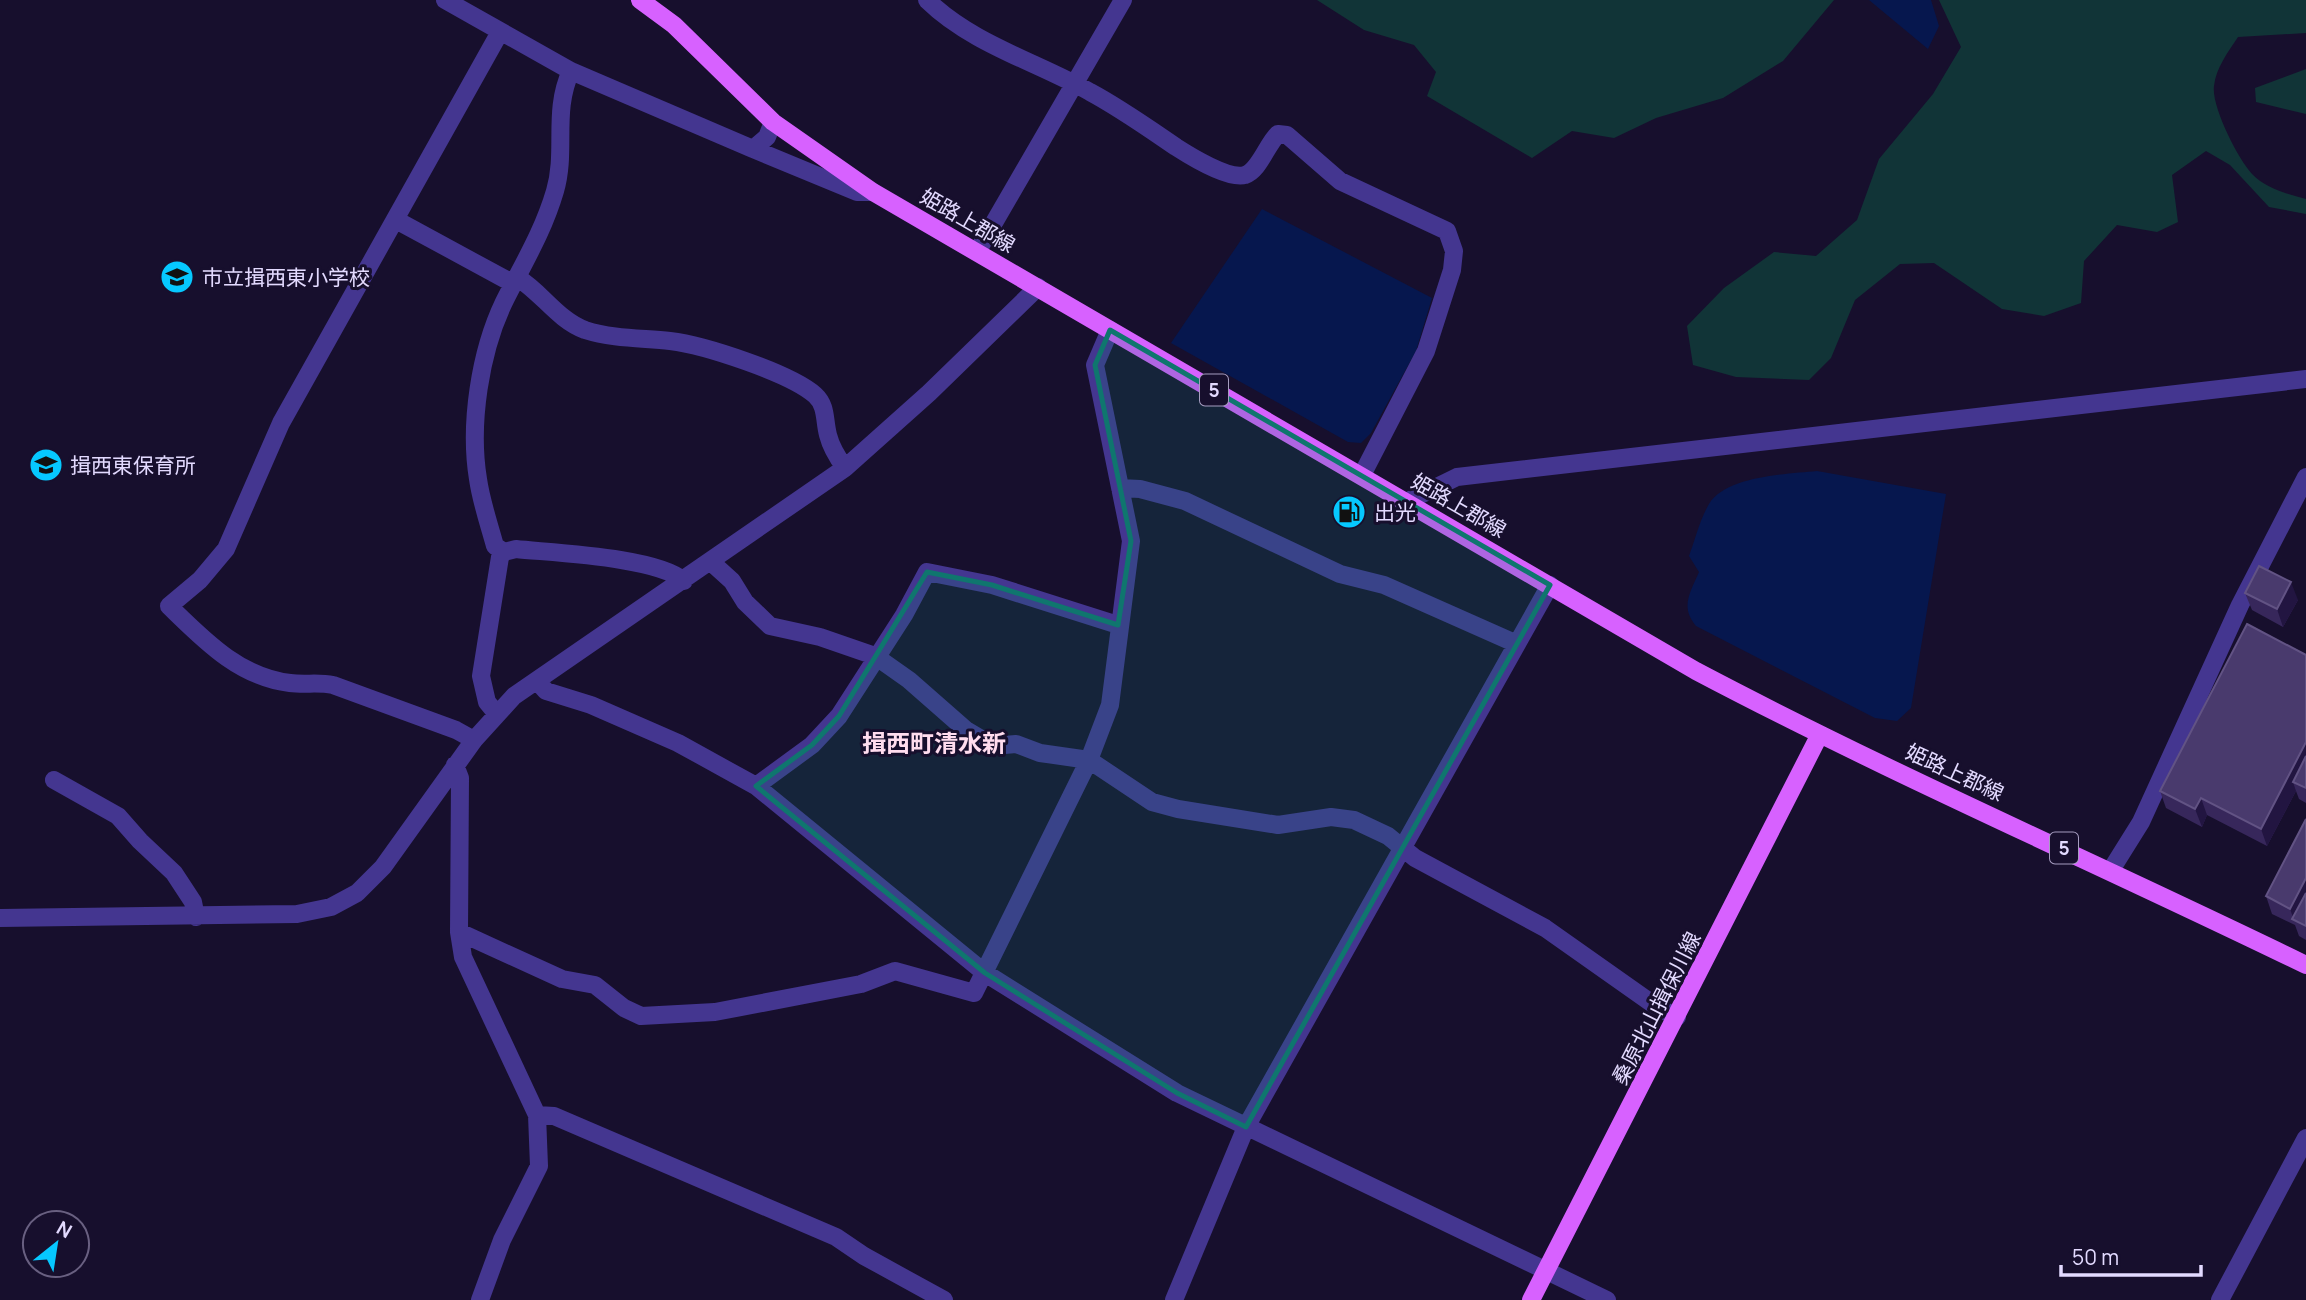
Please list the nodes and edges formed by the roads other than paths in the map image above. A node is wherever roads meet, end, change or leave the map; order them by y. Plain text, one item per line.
1 (445, 0) edge
2 (640, 0) edge
3 (927, 0) edge
4 (1121, 1) edge
5 (477, 8) edge
6 (500, 32) junction
7 (571, 71) junction
8 (1072, 84) junction
9 (773, 122) junction
10 (753, 149) junction
11 (873, 192) junction
12 (396, 220) junction
13 (977, 252) junction
14 (516, 281) junction
15 (1038, 287) junction
16 (1110, 330) junction
17 (2306, 379) edge
18 (845, 468) junction
19 (1362, 475) junction
20 (2306, 477) edge
21 (1120, 488) junction
22 (1408, 501) junction
23 (503, 552) junction
24 (711, 562) junction
25 (684, 581) junction
26 (1550, 585) junction
27 (1118, 625) junction
28 (1517, 644) junction
29 (875, 656) junction
30 (537, 681) junction
31 (496, 713) junction
32 (1819, 736) junction
33 (474, 740) junction
34 (1089, 760) junction
35 (455, 765) junction
36 (54, 780) dead end
37 (756, 786) junction
38 (1403, 848) junction
39 (2111, 870) junction
40 (196, 917) junction
41 (0, 918) edge
42 (459, 932) junction
43 (2306, 964) edge
44 (985, 973) junction
45 (1676, 1017) junction
46 (537, 1115) junction
47 (1247, 1127) junction
48 (2306, 1138) edge
49 (1547, 1270) junction
50 (480, 1300) edge
51 (944, 1300) edge
52 (1174, 1300) edge
53 (1531, 1300) edge
54 (1607, 1300) edge
55 (2220, 1300) edge

1 - 5 street
2 - 9 main road, 姫路上郡線 / 5
3 - 8 street
4 - 8 street
5 - 6 street
6 - 7 street
6 - 12 street
7 - 10 street
7 - 14 street
8 - 13 street
8 - 19 street
9 - 10 street
9 - 11 main road, 姫路上郡線 / 5
10 - 11 street
11 - 13 main road, 姫路上郡線 / 5
12 - 14 street
12 - 33 street
13 - 15 main road, 姫路上郡線 / 5
14 - 18 street
14 - 23 street
15 - 16 main road, 姫路上郡線 / 5
15 - 18 street
16 - 19 main road, 姫路上郡線 / 5
16 - 21 street
17 - 22 street
18 - 24 street
19 - 22 main road, 姫路上郡線 / 5
20 - 39 street
21 - 27 street
21 - 28 street
22 - 26 main road, 姫路上郡線 / 5
23 - 25 street
23 - 31 street
24 - 25 street
24 - 29 street
25 - 30 street
26 - 28 street
26 - 32 main road, 姫路上郡線 / 5
27 - 29 street
27 - 34 street
28 - 38 street
29 - 34 street
29 - 37 street
30 - 31 street
30 - 37 street
31 - 33 street
32 - 39 main road, 姫路上郡線 / 5
32 - 45 main road, 桑原北山揖保川線
33 - 35 street
34 - 38 street
34 - 44 street
35 - 40 street
35 - 42 street
36 - 40 street
37 - 44 street
38 - 45 street
38 - 47 street
39 - 43 main road, 姫路上郡線 / 5
40 - 41 street
42 - 44 street
42 - 46 street
44 - 47 street
45 - 49 main road, 桑原北山揖保川線
46 - 50 street
46 - 51 street
47 - 49 street
47 - 52 street
48 - 55 street
49 - 53 main road, 桑原北山揖保川線
49 - 54 street

